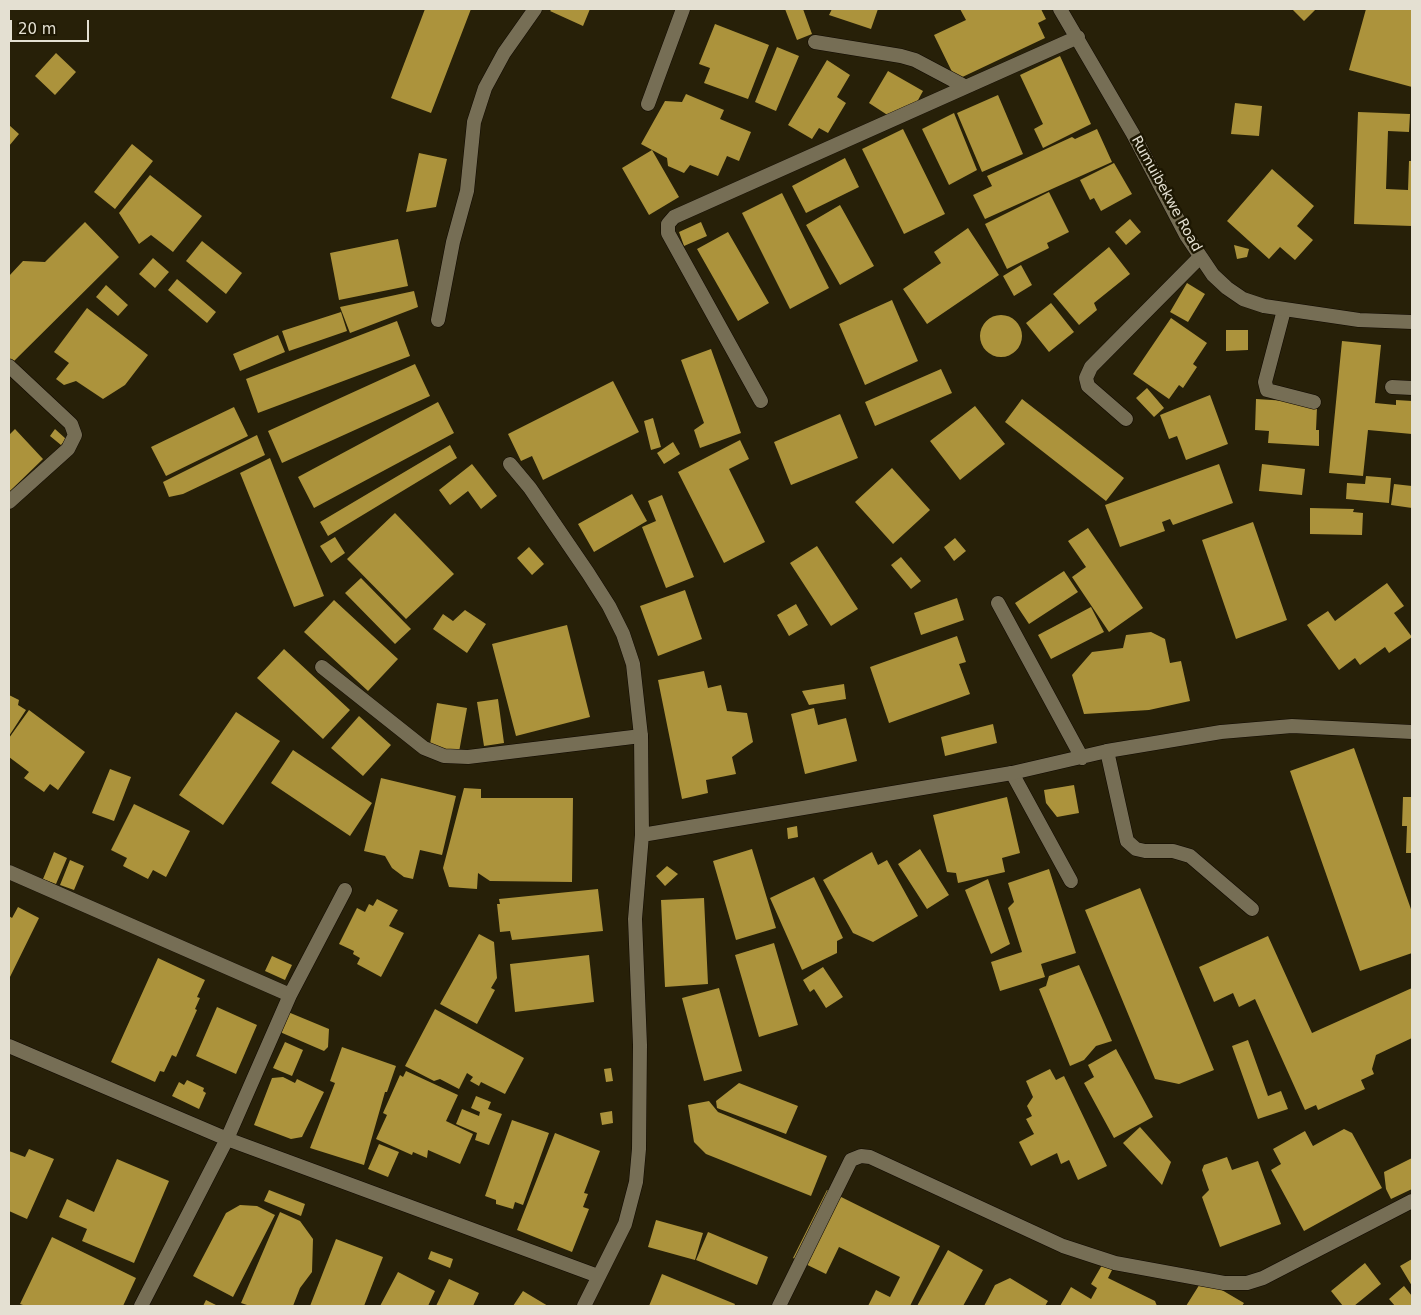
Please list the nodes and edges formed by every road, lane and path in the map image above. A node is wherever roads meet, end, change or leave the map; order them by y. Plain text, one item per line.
1 (535, 9) edge
2 (683, 9) edge
3 (1060, 9) edge
4 (1078, 37) junction
5 (815, 42) dead end
6 (966, 87) junction
7 (648, 104) dead end
8 (1200, 256) junction
9 (1284, 310) junction
10 (438, 320) dead end
11 (1412, 322) edge
12 (9, 366) edge
13 (1392, 387) dead end
14 (1412, 388) edge
15 (760, 402) dead end
16 (1314, 402) dead end
17 (1126, 419) dead end
18 (510, 464) dead end
19 (9, 502) edge
20 (998, 603) dead end
21 (322, 667) dead end
22 (1412, 732) edge
23 (641, 736) junction
24 (1108, 751) junction
25 (1082, 758) junction
26 (1012, 773) junction
27 (642, 835) junction
28 (9, 872) edge
29 (1070, 881) dead end
30 (345, 890) dead end
31 (1252, 909) dead end
32 (290, 995) junction
33 (9, 1046) edge
34 (228, 1139) junction
35 (1412, 1202) edge
36 (598, 1276) junction
37 (141, 1306) edge
38 (584, 1306) edge
39 (779, 1306) edge

1 - 10 street
2 - 7 street
3 - 4 street, Rumuibekwe Road
4 - 6 street
4 - 8 street, Rumuibekwe Road
5 - 6 street
6 - 15 street
8 - 9 street, Rumuibekwe Road
8 - 17 street
9 - 11 street, Rumuibekwe Road
9 - 16 street
12 - 19 street
13 - 14 street
18 - 23 street
20 - 25 street
21 - 23 street
22 - 24 street
23 - 27 street
24 - 25 street
24 - 31 street
25 - 26 street
26 - 27 street
26 - 29 street
27 - 36 street
28 - 32 street
30 - 32 street
32 - 34 street
33 - 34 street
34 - 36 street
34 - 37 street
35 - 39 street
36 - 38 street

